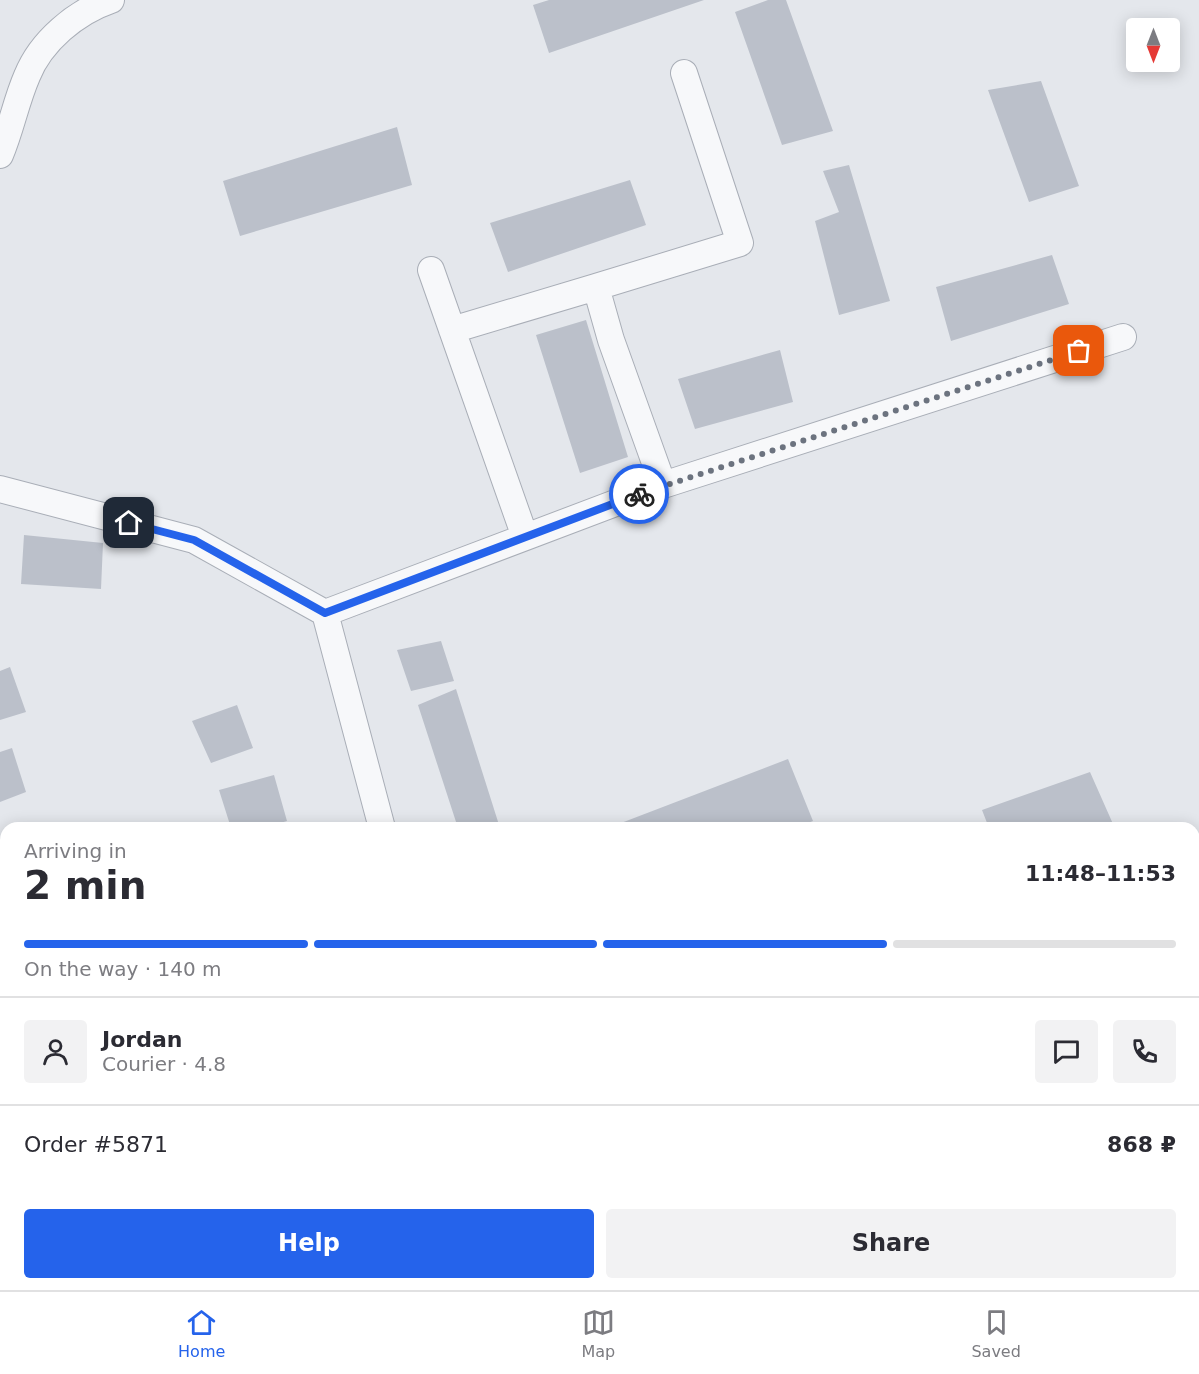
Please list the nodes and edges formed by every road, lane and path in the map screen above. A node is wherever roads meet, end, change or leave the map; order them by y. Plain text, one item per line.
1 (111, 0) edge
2 (684, 73) dead end
3 (0, 155) edge
4 (431, 270) dead end
5 (596, 287) junction
6 (452, 330) junction
7 (1123, 338) dead end
8 (663, 485) junction
9 (0, 489) edge
10 (525, 537) junction
11 (325, 613) junction
12 (380, 822) edge

1 - 3 street
2 - 5 street
4 - 6 street
5 - 6 street
5 - 8 street
6 - 10 street
7 - 8 street
8 - 10 street
9 - 11 street
10 - 11 street
11 - 12 street

